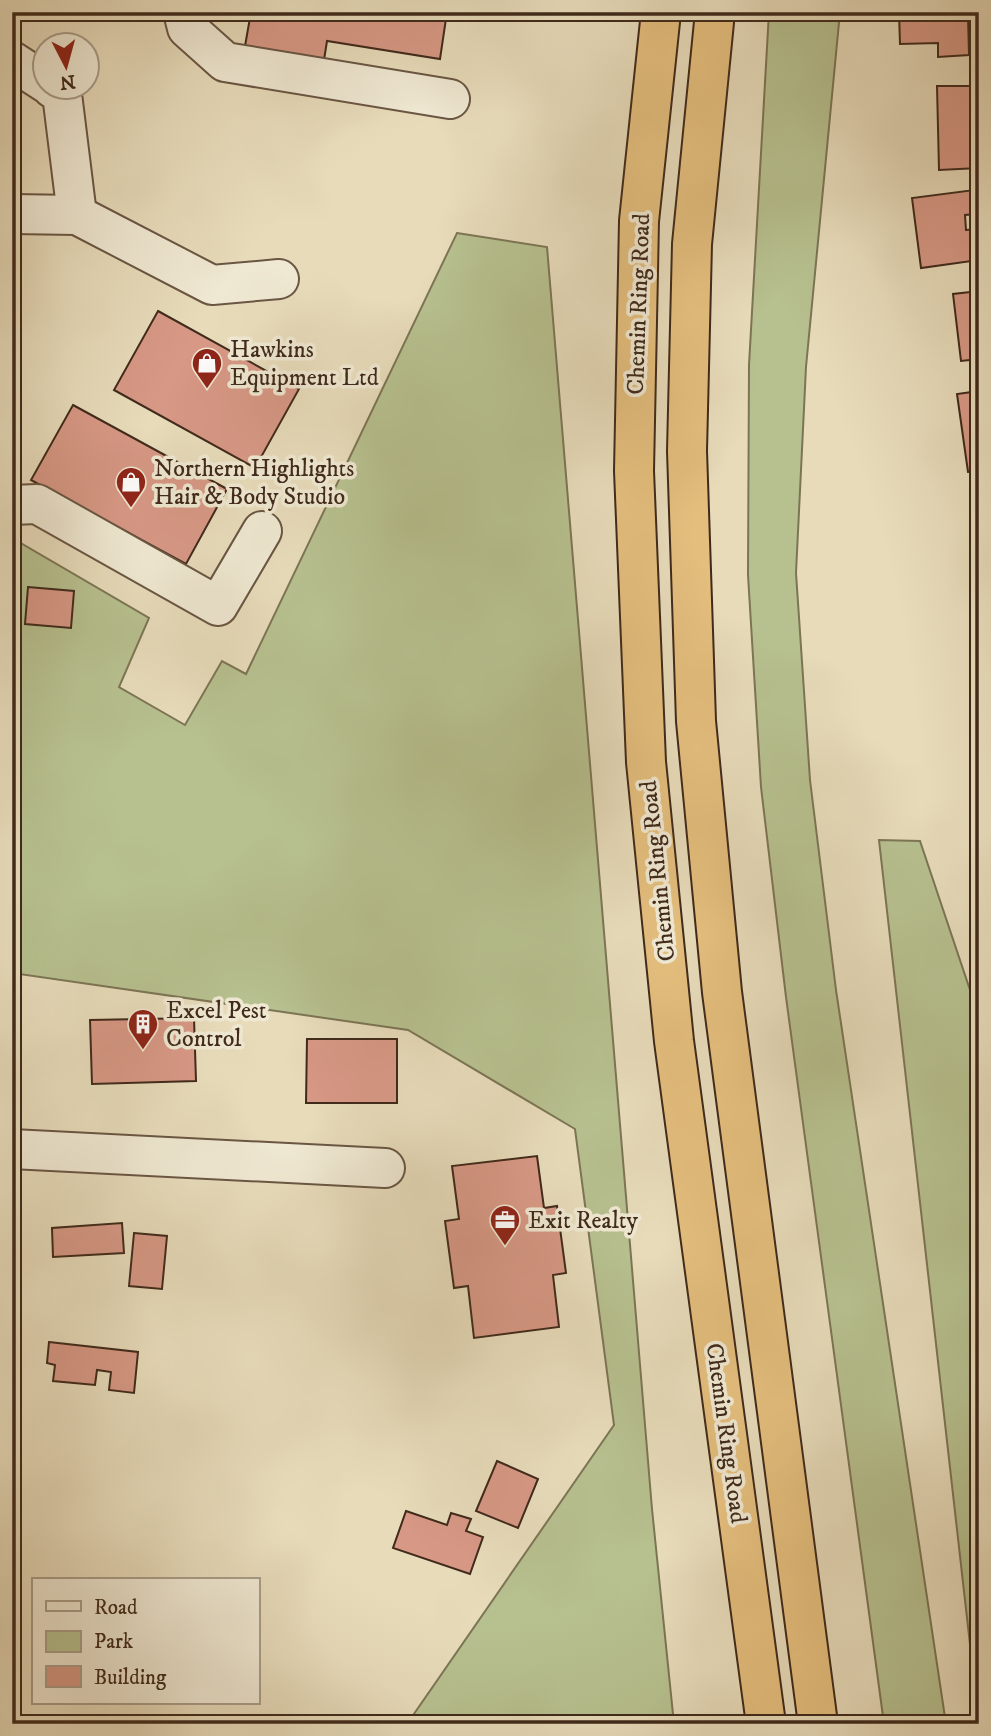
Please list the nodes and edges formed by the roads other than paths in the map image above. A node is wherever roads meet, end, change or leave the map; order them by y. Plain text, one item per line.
1 (183, 12) edge
2 (661, 12) edge
3 (715, 12) edge
4 (12, 61) edge
5 (32, 74) edge
6 (450, 99) dead end
7 (63, 102) edge
8 (12, 214) edge
9 (77, 215) junction
10 (279, 279) dead end
11 (12, 505) edge
12 (262, 531) dead end
13 (12, 1149) edge
14 (385, 1168) dead end
15 (766, 1724) edge
16 (818, 1724) edge

1 - 6 lane
2 - 15 highway, Chemin Ring Road
3 - 16 highway
4 - 5 lane
7 - 9 lane
8 - 9 lane
9 - 10 lane
11 - 12 lane
13 - 14 lane

